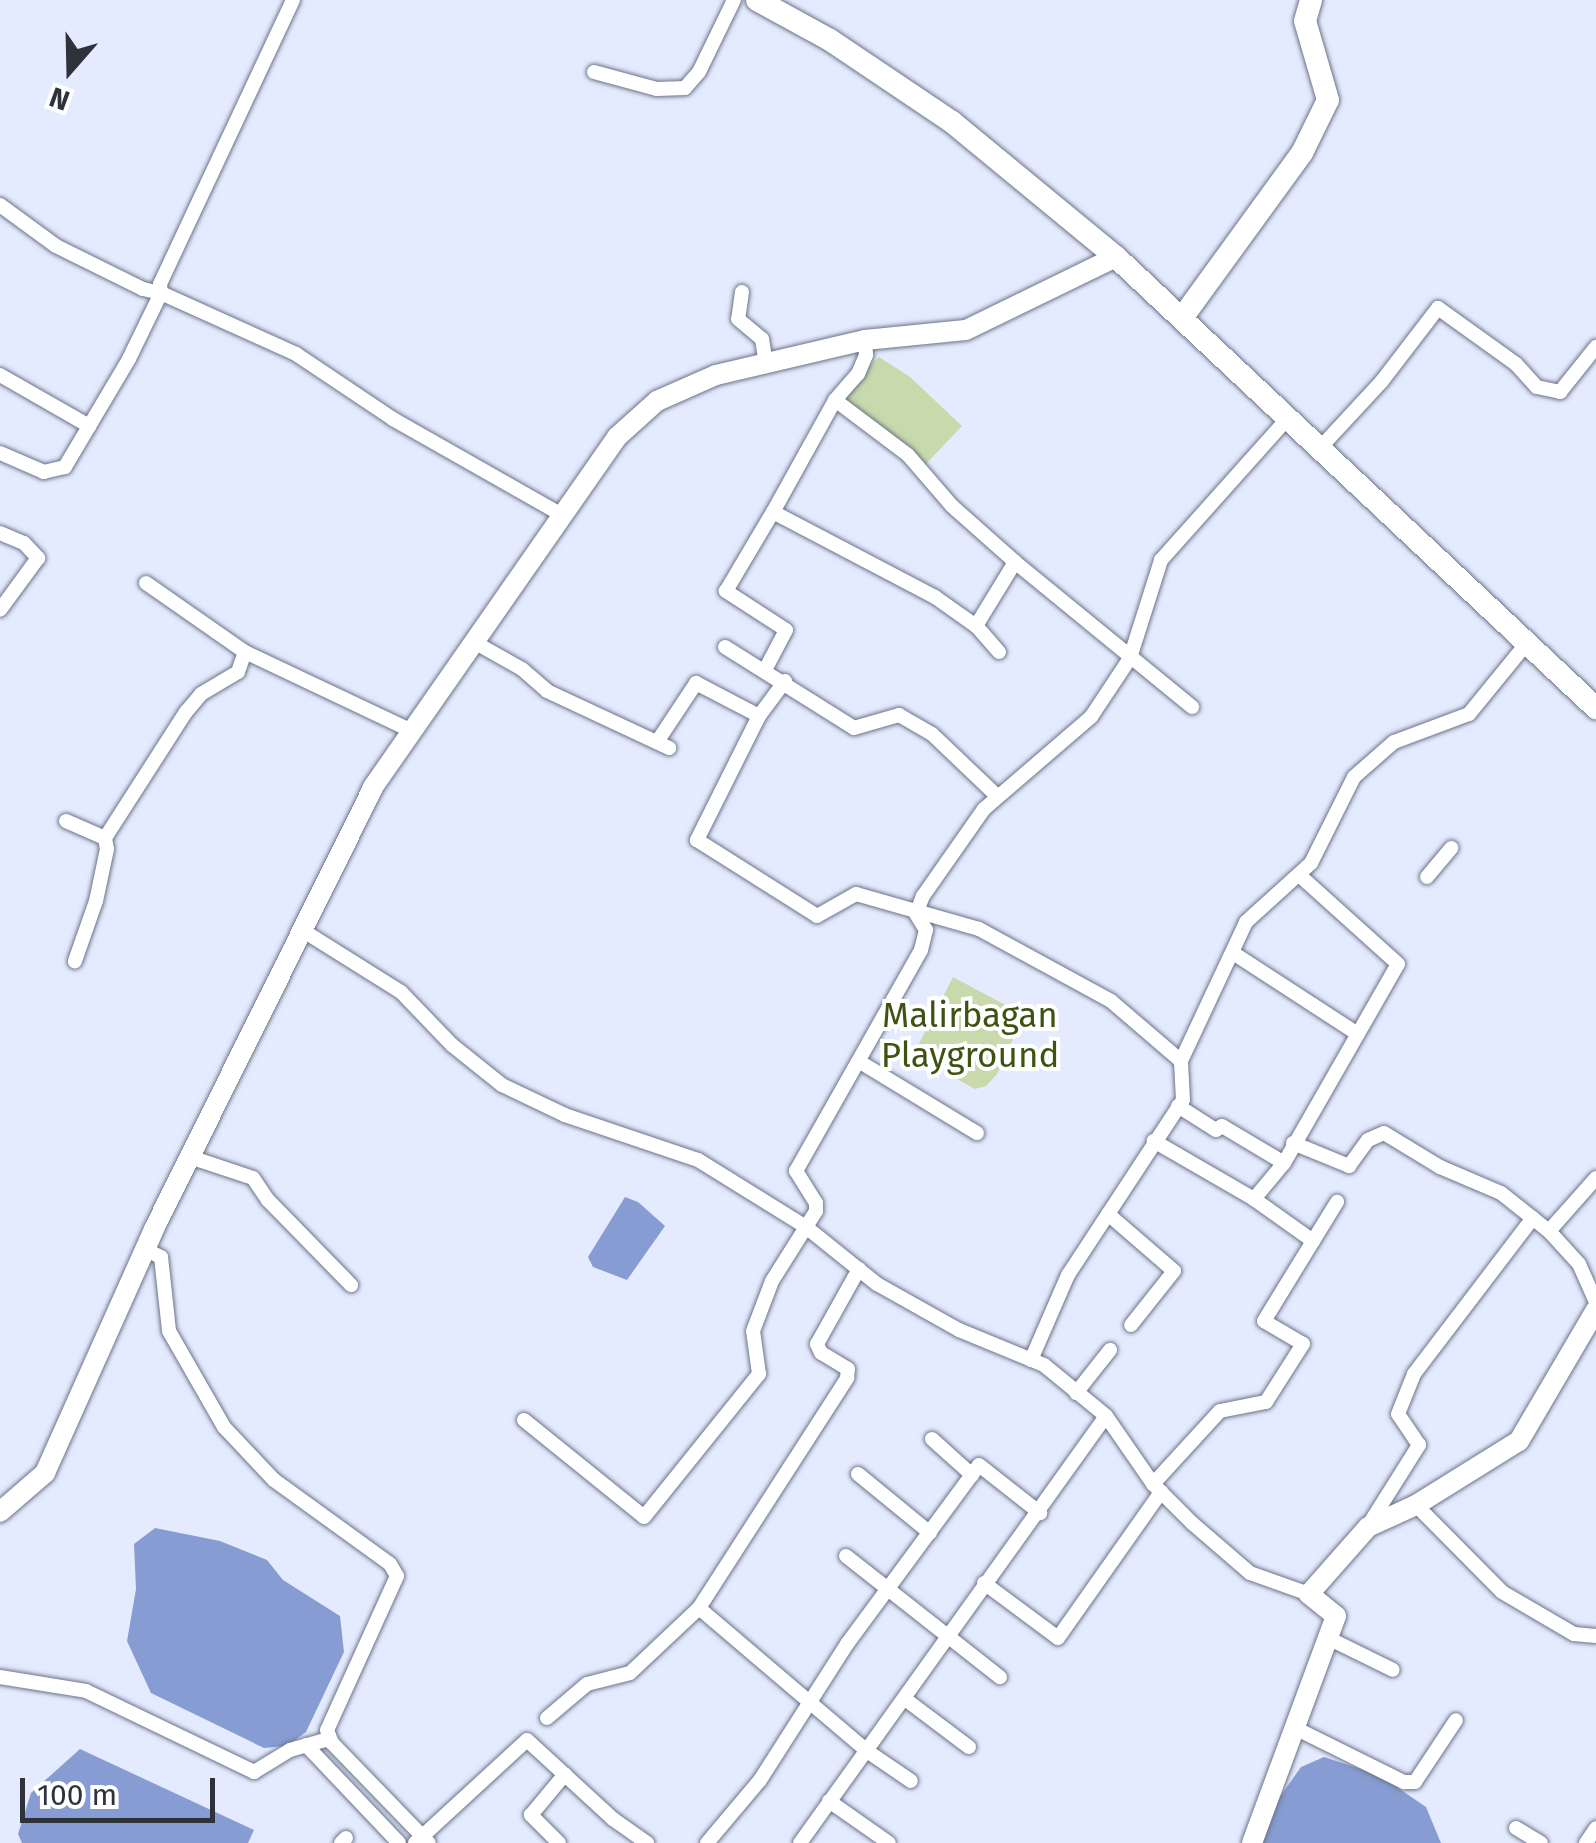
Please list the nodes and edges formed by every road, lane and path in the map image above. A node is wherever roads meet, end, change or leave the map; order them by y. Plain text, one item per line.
1 (293, 0) edge
2 (734, 0) edge
3 (757, 0) edge
4 (1311, 0) edge
5 (594, 72) dead end
6 (0, 205) edge
7 (1116, 257) junction
8 (742, 292) dead end
9 (160, 293) junction
10 (1182, 318) junction
11 (865, 340) junction
12 (1596, 347) edge
13 (766, 364) junction
14 (0, 375) edge
15 (835, 400) junction
16 (1288, 418) junction
17 (89, 426) junction
18 (1320, 448) junction
19 (0, 453) edge
20 (773, 512) junction
21 (562, 516) junction
22 (0, 533) edge
23 (1014, 562) junction
24 (146, 582) dead end
25 (0, 610) edge
26 (976, 626) junction
27 (474, 642) junction
28 (1527, 642) junction
29 (725, 647) dead end
30 (245, 652) junction
31 (999, 652) dead end
32 (1130, 658) junction
33 (765, 670) junction
34 (785, 681) junction
35 (1595, 704) edge
36 (1192, 707) dead end
37 (759, 716) junction
38 (412, 731) junction
39 (997, 796) junction
40 (66, 822) dead end
41 (105, 838) junction
42 (1451, 848) dead end
43 (1299, 874) junction
44 (1426, 876) dead end
45 (916, 914) junction
46 (302, 930) junction
47 (1233, 953) junction
48 (76, 962) dead end
49 (1356, 1033) junction
50 (1181, 1061) junction
51 (860, 1062) junction
52 (1178, 1106) junction
53 (977, 1133) dead end
54 (1154, 1141) junction
55 (1293, 1144) junction
56 (190, 1157) junction
57 (1284, 1162) junction
58 (1596, 1178) edge
59 (1254, 1199) junction
60 (1337, 1202) dead end
61 (1108, 1214) junction
62 (1533, 1218) junction
63 (806, 1226) junction
64 (1549, 1231) junction
65 (1313, 1241) junction
66 (145, 1249) junction
67 (859, 1269) junction
68 (352, 1285) dead end
69 (1596, 1302) edge
70 (1596, 1310) edge
71 (1131, 1325) dead end
72 (1110, 1350) dead end
73 (1031, 1360) junction
74 (1076, 1393) junction
75 (1106, 1416) junction
76 (524, 1420) dead end
77 (932, 1439) dead end
78 (858, 1474) dead end
79 (972, 1475) junction
80 (1157, 1488) junction
81 (1416, 1506) junction
82 (0, 1512) edge
83 (1040, 1513) junction
84 (1368, 1527) junction
85 (930, 1533) junction
86 (846, 1556) dead end
87 (984, 1583) junction
88 (890, 1588) junction
89 (1309, 1594) junction
90 (699, 1608) junction
91 (951, 1635) junction
92 (1596, 1636) edge
93 (1328, 1638) junction
94 (1392, 1670) dead end
95 (0, 1677) edge
96 (1000, 1677) dead end
97 (905, 1699) junction
98 (809, 1704) junction
99 (546, 1718) dead end
100 (1456, 1720) dead end
101 (1294, 1728) junction
102 (329, 1738) junction
103 (306, 1745) junction
104 (969, 1747) dead end
105 (867, 1752) junction
106 (565, 1774) junction
107 (911, 1781) dead end
108 (829, 1801) junction
109 (1516, 1828) dead end
110 (1596, 1828) edge
111 (422, 1841) edge
112 (398, 1843) edge
113 (559, 1843) edge
114 (647, 1843) edge
115 (707, 1843) edge
116 (800, 1843) edge
117 (889, 1843) edge
118 (1252, 1843) edge
119 (1542, 1843) edge
120 (1586, 1843) edge

1 - 9 street
2 - 5 street
3 - 7 main road
4 - 10 main road
6 - 9 street
7 - 10 main road
7 - 11 street
8 - 13 street
9 - 17 street
9 - 21 street
10 - 16 main road
11 - 13 street
11 - 15 street
12 - 18 street
13 - 21 street
14 - 17 street
15 - 20 street
15 - 23 street
16 - 18 main road
16 - 32 street
17 - 19 street
18 - 28 main road
20 - 26 street
20 - 33 street
21 - 27 street
22 - 25 street
23 - 26 street
23 - 32 street
24 - 30 street
26 - 31 street
27 - 37 street
27 - 38 street
28 - 35 main road
28 - 43 street
29 - 33 street
30 - 38 street
30 - 41 street
32 - 36 street
32 - 39 street
33 - 34 street
34 - 37 street
34 - 39 street
37 - 45 street
38 - 46 street
39 - 45 street
40 - 41 street
41 - 48 street
42 - 44 street
43 - 47 street
43 - 49 street
45 - 50 street
45 - 51 street
46 - 56 street
46 - 63 street
47 - 49 street
47 - 50 street
49 - 55 street
50 - 52 street
51 - 53 street
51 - 63 street
52 - 54 street
52 - 57 street
54 - 59 street
54 - 61 street
55 - 57 street
55 - 62 street
56 - 66 street
56 - 68 street
57 - 59 street
58 - 64 street
59 - 65 street
60 - 65 street
61 - 71 street
61 - 73 street
62 - 64 street
62 - 84 street
63 - 67 street
63 - 76 street
64 - 69 street
65 - 80 street
66 - 82 street
66 - 102 street
67 - 73 street
67 - 90 street
70 - 81 street
72 - 74 street
73 - 74 street
74 - 75 street
75 - 80 street
75 - 83 street
77 - 79 street
78 - 85 street
79 - 83 street
79 - 85 street
80 - 87 street
80 - 89 street
81 - 84 street
81 - 92 street
83 - 87 street
84 - 89 street
85 - 88 street
86 - 88 street
87 - 91 street
88 - 91 street
88 - 98 street
89 - 93 street
90 - 98 street
90 - 99 street
91 - 96 street
91 - 97 street
93 - 94 street
93 - 101 street
95 - 103 street
97 - 104 street
97 - 105 street
98 - 105 street
98 - 115 street
100 - 101 street
101 - 118 street
102 - 103 street
102 - 111 street
103 - 112 street
105 - 107 street
105 - 108 street
106 - 111 street
106 - 113 street
106 - 114 street
108 - 116 street
108 - 117 street
109 - 119 street
110 - 120 street

